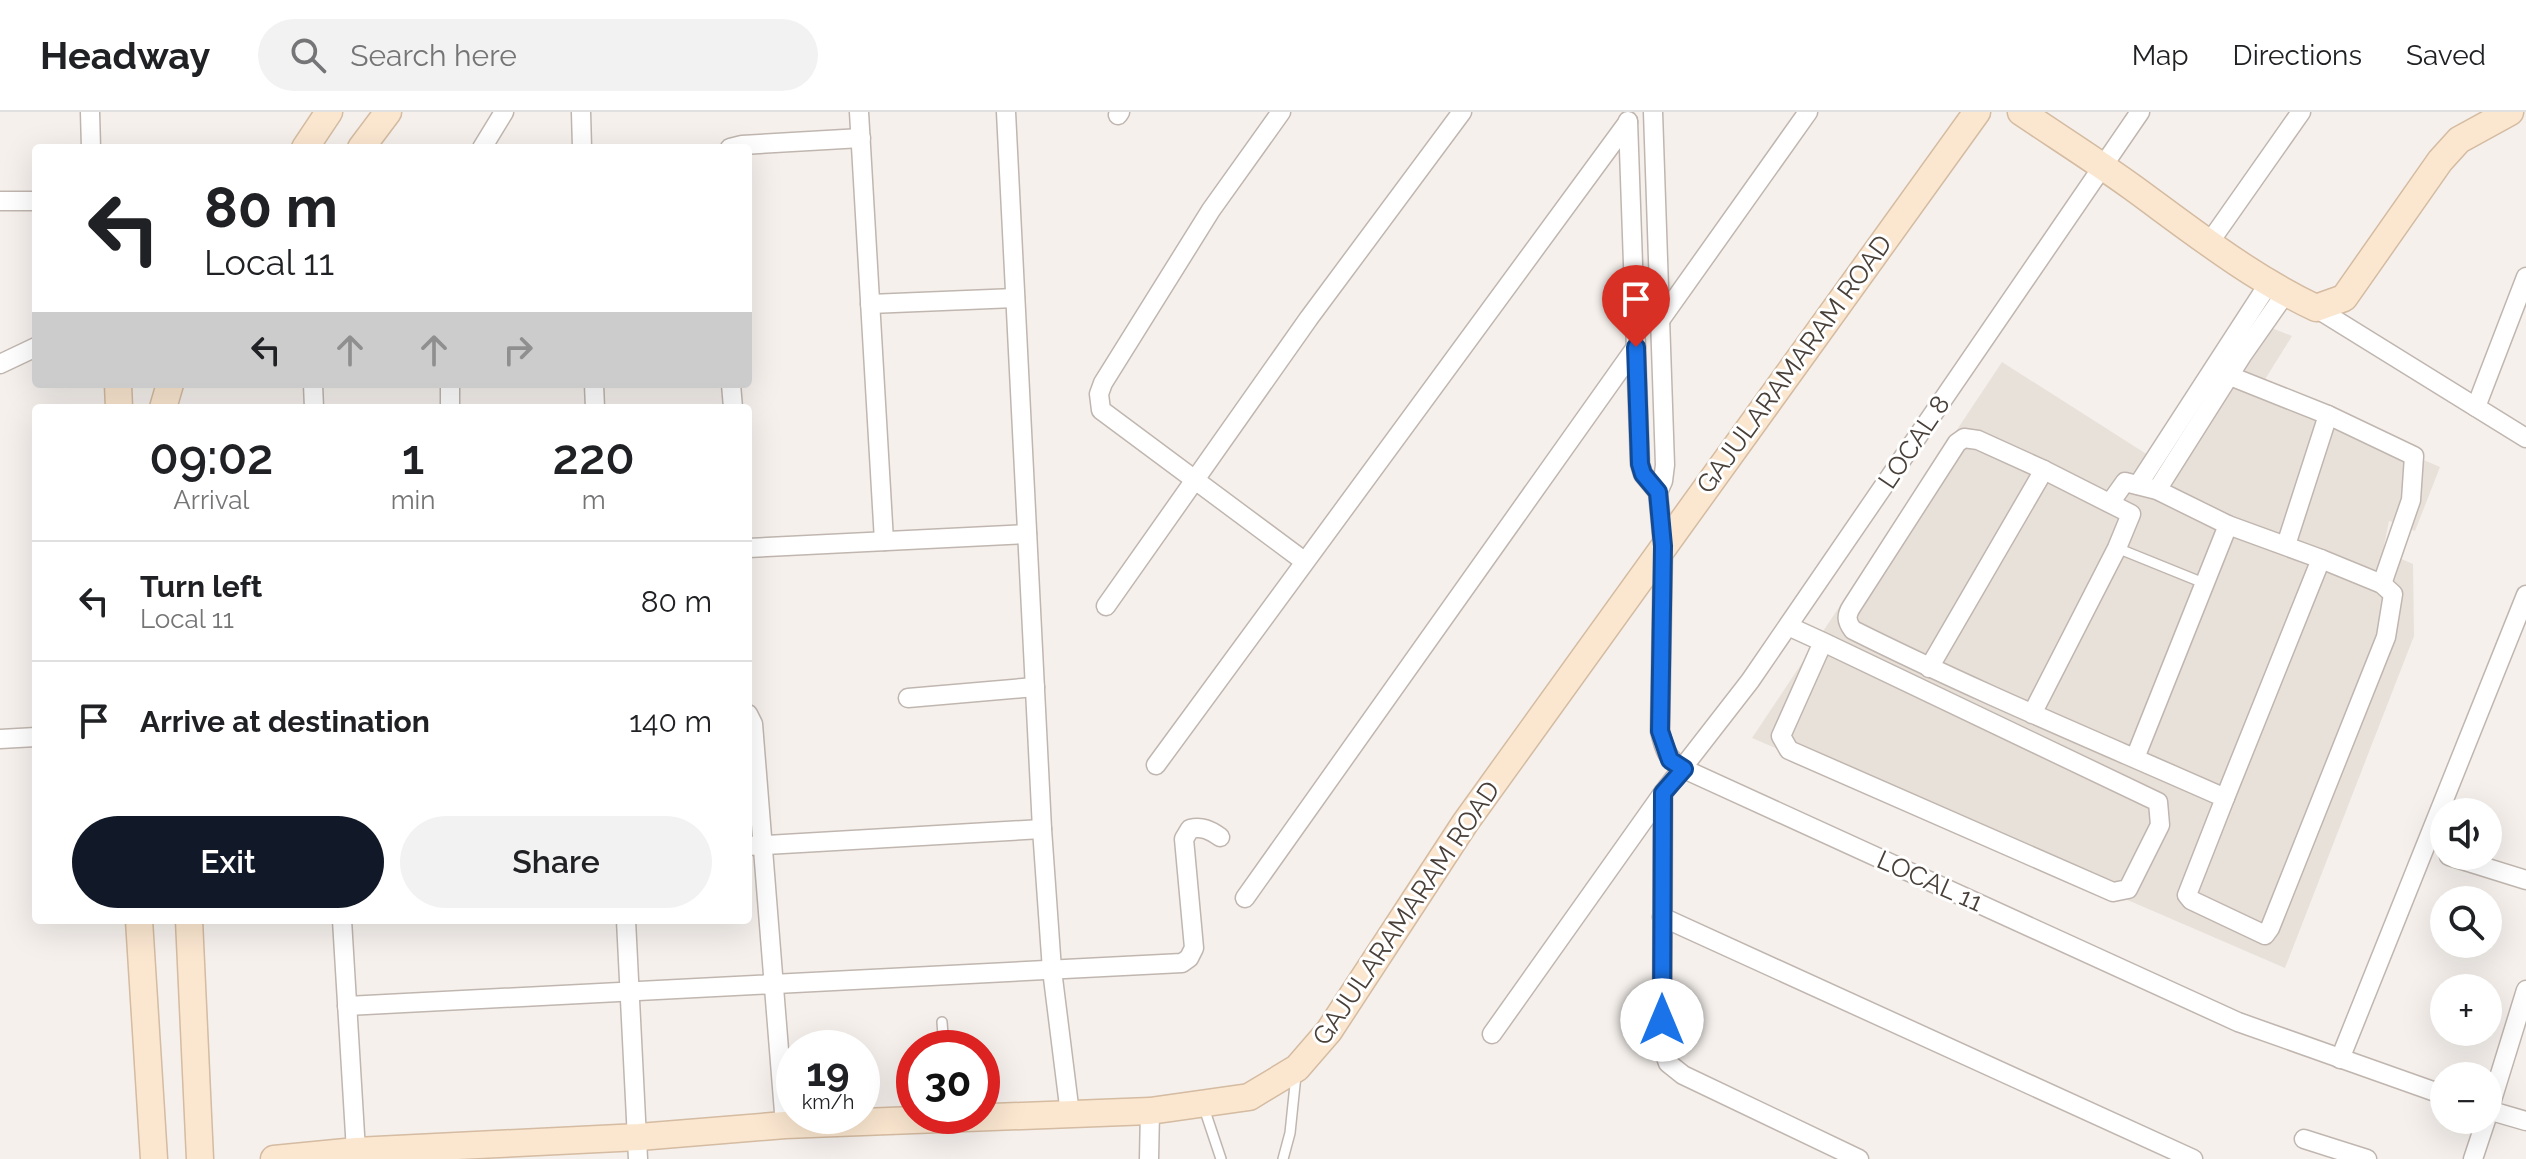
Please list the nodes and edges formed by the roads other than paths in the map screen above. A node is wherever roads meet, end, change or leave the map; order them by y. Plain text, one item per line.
1 (90, 112) edge
2 (329, 112) edge
3 (388, 112) edge
4 (504, 112) edge
5 (581, 112) edge
6 (859, 112) edge
7 (1006, 112) edge
8 (1281, 112) edge
9 (1462, 112) edge
10 (1653, 112) edge
11 (1808, 112) edge
12 (1977, 112) edge
13 (2021, 112) edge
14 (2140, 112) edge
15 (2301, 112) edge
16 (2510, 112) edge
17 (1628, 117) edge
18 (861, 138) junction
19 (91, 144) edge
20 (308, 144) edge
21 (364, 144) edge
22 (484, 144) edge
23 (582, 144) edge
24 (752, 144) edge
25 (2103, 166) junction
26 (0, 201) edge
27 (32, 201) edge
28 (2209, 243) junction
29 (1659, 276) junction
30 (2526, 277) edge
31 (1634, 278) junction
32 (2277, 288) junction
33 (1015, 298) junction
34 (870, 304) junction
35 (2316, 308) junction
36 (1661, 319) junction
37 (1636, 347) junction
38 (32, 349) edge
39 (0, 364) edge
40 (2222, 371) junction
41 (2476, 407) junction
42 (2328, 415) junction
43 (2526, 438) edge
44 (2044, 470) junction
45 (1197, 481) junction
46 (2138, 485) junction
47 (2157, 490) junction
48 (1658, 492) junction
49 (2110, 503) junction
50 (2228, 525) junction
51 (1027, 534) junction
52 (884, 541) junction
53 (2286, 545) junction
54 (1663, 546) junction
55 (752, 548) edge
56 (2117, 548) junction
57 (2321, 559) junction
58 (1304, 561) junction
59 (2206, 584) junction
60 (2382, 584) junction
61 (2526, 595) edge
62 (1106, 606) dead end
63 (1788, 626) junction
64 (1823, 642) junction
65 (1929, 668) junction
66 (1035, 687) junction
67 (908, 698) dead end
68 (2032, 714) junction
69 (752, 722) edge
70 (32, 737) edge
71 (0, 739) edge
72 (2135, 758) junction
73 (1156, 765) dead end
74 (1684, 769) junction
75 (1663, 793) junction
76 (2225, 798) junction
77 (1042, 829) junction
78 (1220, 837) dead end
79 (756, 845) edge
80 (2424, 849) junction
81 (2430, 851) edge
82 (2494, 870) edge
83 (2526, 880) edge
84 (1245, 898) dead end
85 (1662, 917) junction
86 (139, 924) edge
87 (189, 924) edge
88 (342, 924) edge
89 (626, 924) edge
90 (1052, 970) junction
91 (774, 986) junction
92 (630, 990) junction
93 (2526, 990) edge
94 (347, 1006) junction
95 (942, 1022) dead end
96 (777, 1030) edge
97 (943, 1030) edge
98 (1492, 1034) dead end
99 (2340, 1059) junction
100 (2502, 1066) edge
101 (1297, 1068) junction
102 (2430, 1090) edge
103 (1202, 1103) junction
104 (1150, 1111) junction
105 (1070, 1114) junction
106 (2502, 1115) edge
107 (1000, 1116) edge
108 (2526, 1121) edge
109 (776, 1126) edge
110 (2481, 1134) edge
111 (2304, 1139) dead end
112 (638, 1148) edge
113 (356, 1151) junction
114 (154, 1159) edge
115 (200, 1159) edge
116 (274, 1159) edge
117 (1149, 1159) edge
118 (1221, 1159) edge
119 (1283, 1159) edge
120 (1859, 1159) edge
121 (2193, 1159) edge
122 (2367, 1159) edge
123 (2473, 1159) edge

1 - 19 street
2 - 20 main road
3 - 21 main road
4 - 22 street
5 - 23 street
6 - 18 street
7 - 33 street
8 - 45 street
9 - 45 street
10 - 29 street
11 - 36 street
12 - 54 main road, GAJULARAMARAM ROAD
13 - 25 main road
14 - 25 street, LOCAL 8
15 - 28 street
16 - 35 main road
17 - 31 street
17 - 58 street
18 - 24 street
18 - 34 street
25 - 28 main road
25 - 63 street, LOCAL 8
26 - 27 street
28 - 32 main road
29 - 31 street
29 - 36 street
30 - 41 street
31 - 37 street
32 - 35 main road
32 - 40 street
33 - 34 street
33 - 51 street
34 - 52 street
35 - 41 street
36 - 48 street
37 - 48 street
37 - 84 street
38 - 39 street
40 - 42 street
40 - 46 street
40 - 47 street
41 - 43 street
42 - 53 street
42 - 60 street
44 - 49 street
44 - 65 street
44 - 65 street
45 - 58 street
45 - 62 street
46 - 47 street
46 - 49 street
47 - 50 street
48 - 54 street
49 - 56 street
50 - 53 street
50 - 59 street
51 - 52 street
51 - 66 street
52 - 55 street
53 - 57 street
54 - 74 street
54 - 101 main road, GAJULARAMARAM ROAD
56 - 59 lane
56 - 68 street
57 - 60 street
57 - 76 street
58 - 73 street
59 - 72 street
60 - 76 street
61 - 80 street
63 - 64 street
63 - 74 street, LOCAL 8
64 - 64 street
65 - 68 street
66 - 67 street
66 - 77 street
68 - 72 street
69 - 79 street
70 - 71 street
72 - 76 street
74 - 75 street, LOCAL 8
74 - 99 street, LOCAL 11
75 - 85 street
75 - 98 street, LOCAL 8
77 - 79 street
77 - 90 street
78 - 90 street
79 - 91 street
80 - 81 street
80 - 99 street
82 - 83 street
85 - 120 street
85 - 121 street
86 - 114 main road
87 - 115 main road
88 - 94 street
89 - 92 street
90 - 91 street
90 - 105 street
91 - 92 street
91 - 96 street
92 - 94 street
92 - 112 street
93 - 100 street
94 - 113 street
95 - 97 lane
99 - 102 street, LOCAL 11
101 - 103 main road, GAJULARAMARAM ROAD
101 - 119 lane
103 - 104 main road, GAJULARAMARAM ROAD
103 - 118 lane
104 - 105 main road, GAJULARAMARAM ROAD
104 - 117 street
105 - 107 main road, GAJULARAMARAM ROAD
106 - 108 street
109 - 112 main road, GAJULARAMARAM ROAD
110 - 123 street
111 - 122 street
112 - 113 main road, GAJULARAMARAM ROAD
113 - 116 main road, GAJULARAMARAM ROAD

